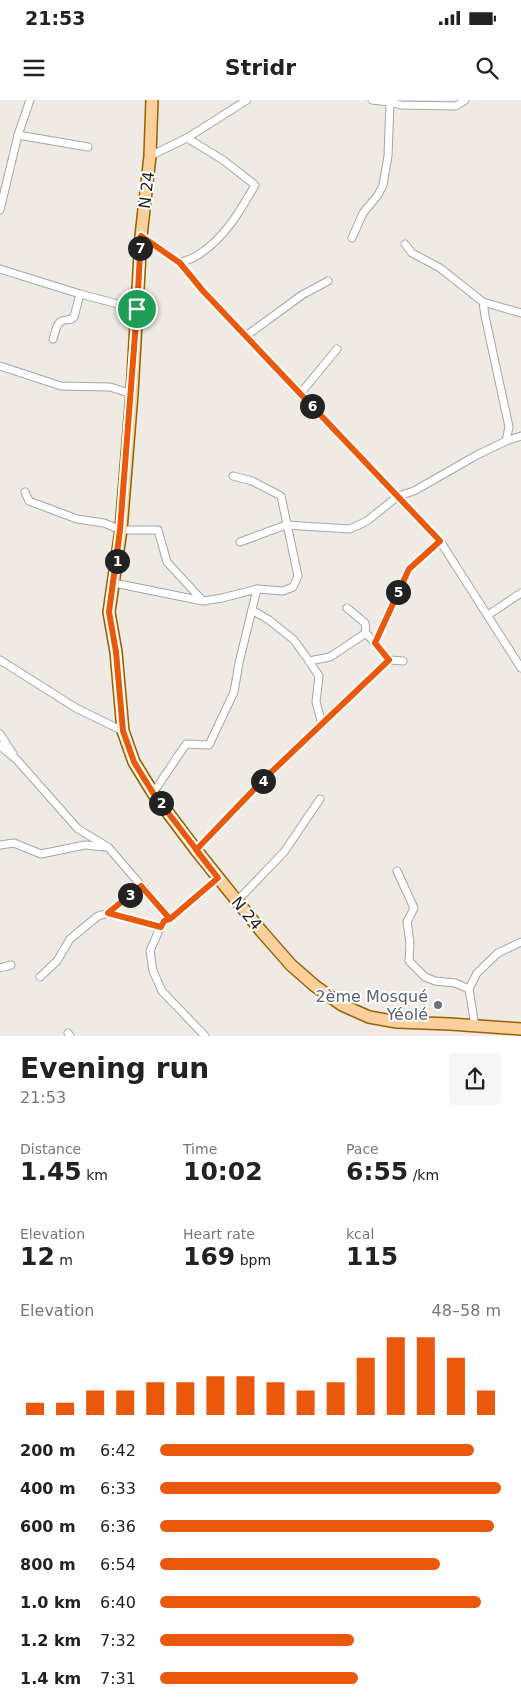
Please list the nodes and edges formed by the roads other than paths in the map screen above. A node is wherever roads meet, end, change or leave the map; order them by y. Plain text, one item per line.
1 (30, 100) edge
2 (152, 100) edge
3 (247, 100) edge
4 (372, 100) edge
5 (465, 100) edge
6 (390, 102) junction
7 (18, 134) junction
8 (186, 138) junction
9 (88, 147) dead end
10 (150, 156) junction
11 (0, 210) edge
12 (141, 236) junction
13 (352, 238) dead end
14 (405, 244) dead end
15 (180, 263) junction
16 (0, 269) edge
17 (328, 281) dead end
18 (80, 294) junction
19 (483, 302) junction
20 (137, 309) junction
21 (521, 313) edge
22 (246, 336) junction
23 (53, 340) dead end
24 (337, 349) dead end
25 (0, 366) edge
26 (132, 394) junction
27 (300, 394) junction
28 (521, 436) edge
29 (506, 441) junction
30 (233, 476) dead end
31 (25, 492) dead end
32 (398, 496) junction
33 (286, 526) junction
34 (120, 530) junction
35 (440, 541) junction
36 (240, 542) dead end
37 (114, 583) junction
38 (257, 589) junction
39 (521, 593) edge
40 (203, 601) junction
41 (347, 608) dead end
42 (252, 610) junction
43 (488, 615) junction
44 (366, 633) junction
45 (375, 643) junction
46 (0, 660) edge
47 (389, 660) junction
48 (309, 661) junction
49 (403, 661) dead end
50 (521, 668) edge
51 (322, 724) junction
52 (123, 731) junction
53 (0, 734) edge
54 (0, 746) edge
55 (17, 760) junction
56 (153, 793) junction
57 (320, 799) dead end
58 (0, 845) edge
59 (108, 847) junction
60 (196, 850) junction
61 (397, 871) dead end
62 (218, 878) junction
63 (141, 886) junction
64 (237, 901) junction
65 (108, 913) junction
66 (170, 919) junction
67 (161, 927) junction
68 (521, 942) edge
69 (11, 965) dead end
70 (0, 968) edge
71 (40, 977) dead end
72 (469, 989) junction
73 (475, 1026) junction
74 (521, 1029) edge
75 (205, 1036) edge

1 - 7 street
2 - 10 main road, N 24
3 - 8 street
4 - 6 street
5 - 6 street
6 - 13 street
7 - 9 street
7 - 11 street
8 - 10 street
8 - 15 street
10 - 12 main road, N 24
12 - 15 street
12 - 20 main road, N 24
14 - 19 street
15 - 22 street
16 - 18 street
17 - 22 street
18 - 20 street
18 - 23 street
19 - 21 street
19 - 29 street
20 - 26 main road, N 24
22 - 27 street
24 - 27 street
25 - 26 street
26 - 34 main road, N 24
27 - 32 street
28 - 29 street
29 - 32 street
30 - 33 street
31 - 34 street
32 - 33 street
32 - 35 street
33 - 36 street
33 - 38 street
34 - 37 main road, N 24
34 - 40 street
35 - 43 street
35 - 45 street
37 - 40 street
37 - 52 main road, N 24
38 - 40 street
38 - 42 street
39 - 43 street
41 - 44 street
42 - 48 street
42 - 56 street
43 - 50 street
44 - 45 street
44 - 48 street
45 - 47 street
46 - 52 street
47 - 49 street
47 - 51 street
48 - 51 street
51 - 60 street
52 - 56 main road, N 24
53 - 55 street
54 - 55 street
55 - 59 street
56 - 60 main road, N 24
57 - 64 street
58 - 59 street
59 - 63 street
60 - 62 main road, N 24
61 - 72 street
62 - 64 main road, N 24
62 - 66 street
63 - 65 street
63 - 66 street
64 - 73 main road, N 24
65 - 67 street
65 - 71 street
66 - 67 street
67 - 75 street
68 - 72 street
69 - 70 street
72 - 73 street
73 - 74 main road, N 24

